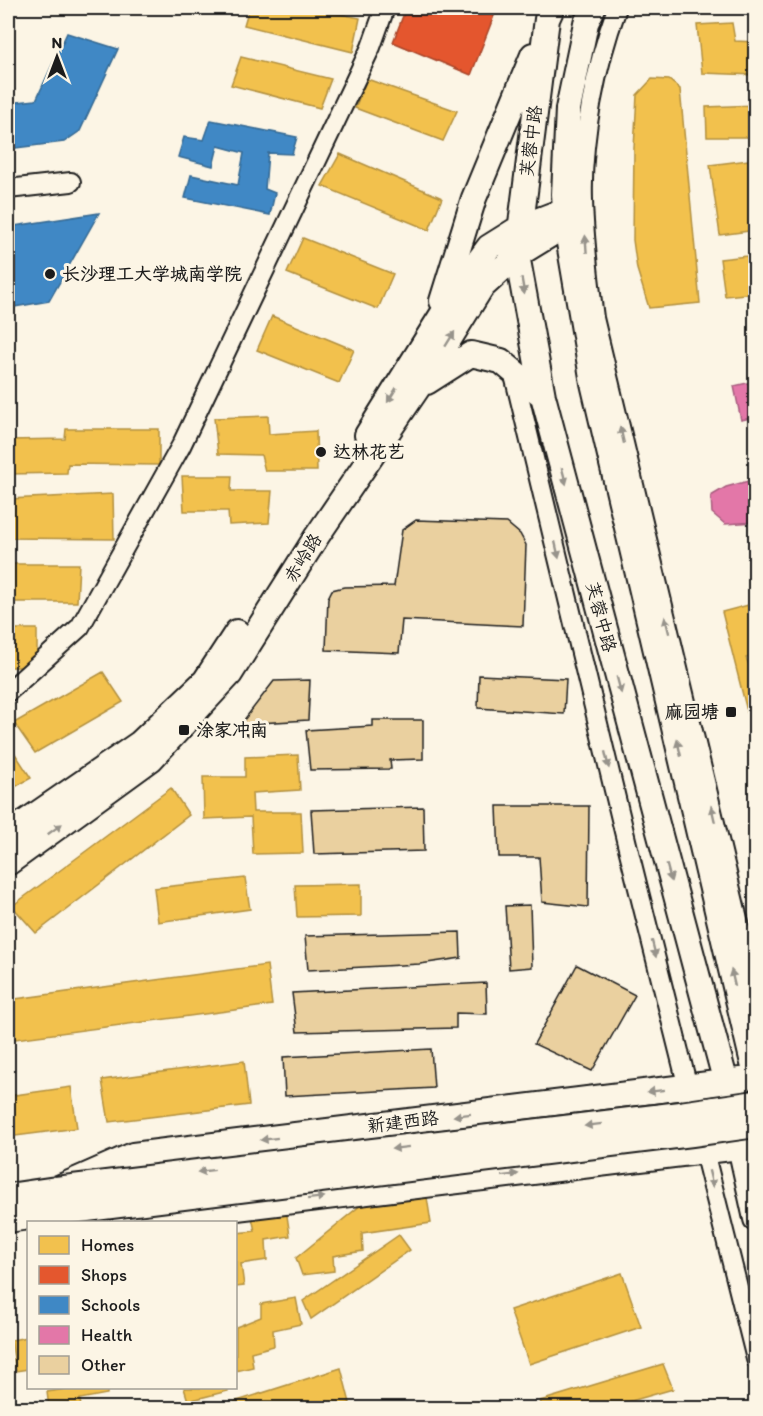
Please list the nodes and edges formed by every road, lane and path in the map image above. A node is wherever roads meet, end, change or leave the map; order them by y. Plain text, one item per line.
1 (385, 8) edge
2 (593, 8) edge
3 (617, 8) edge
4 (550, 14) edge
5 (71, 182) dead end
6 (8, 189) edge
7 (566, 218) junction
8 (520, 227) junction
9 (517, 255) junction
10 (434, 327) junction
11 (513, 371) junction
12 (417, 388) junction
13 (543, 396) junction
14 (8, 692) edge
15 (8, 834) edge
16 (8, 863) edge
17 (756, 994) edge
18 (756, 1077) edge
19 (726, 1083) junction
20 (688, 1087) junction
21 (756, 1103) edge
22 (756, 1125) edge
23 (748, 1147) edge
24 (704, 1152) junction
25 (8, 1196) edge
26 (60, 1201) junction
27 (756, 1219) edge
28 (8, 1220) edge
29 (756, 1359) edge

1 - 14 street
2 - 7 main road, 芙蓉中路
17 -> 3 street
4 - 8 main road, 芙蓉中路
4 - 10 main road, 赤岭路
5 - 6 street
7 - 8 main road, 赤岭路
7 - 9 main road, 赤岭路
18 -> 7 main road, 芙蓉中路
8 - 9 main road, 芙蓉中路
8 - 10 main road, 赤岭路
12 -> 9 main road, 赤岭路
9 -> 13 main road, 芙蓉中路
10 -> 15 main road, 赤岭路
11 - 12 main road
11 - 13 main road
11 -> 20 street
16 -> 12 main road, 赤岭路
13 -> 19 main road, 芙蓉中路
18 - 19 main road, 新建西路
19 - 20 main road, 新建西路
19 - 23 main road, 芙蓉中路
20 - 24 street
20 -> 26 main road, 新建西路
21 -> 26 main road, 新建西路, bridge
22 - 26 main road, 新建西路, bridge
23 - 24 main road, 新建西路
23 - 27 main road, 芙蓉中路
26 -> 24 main road, 新建西路
24 -> 29 street
25 - 26 main road, 新建西路
26 - 28 main road, 新建西路

